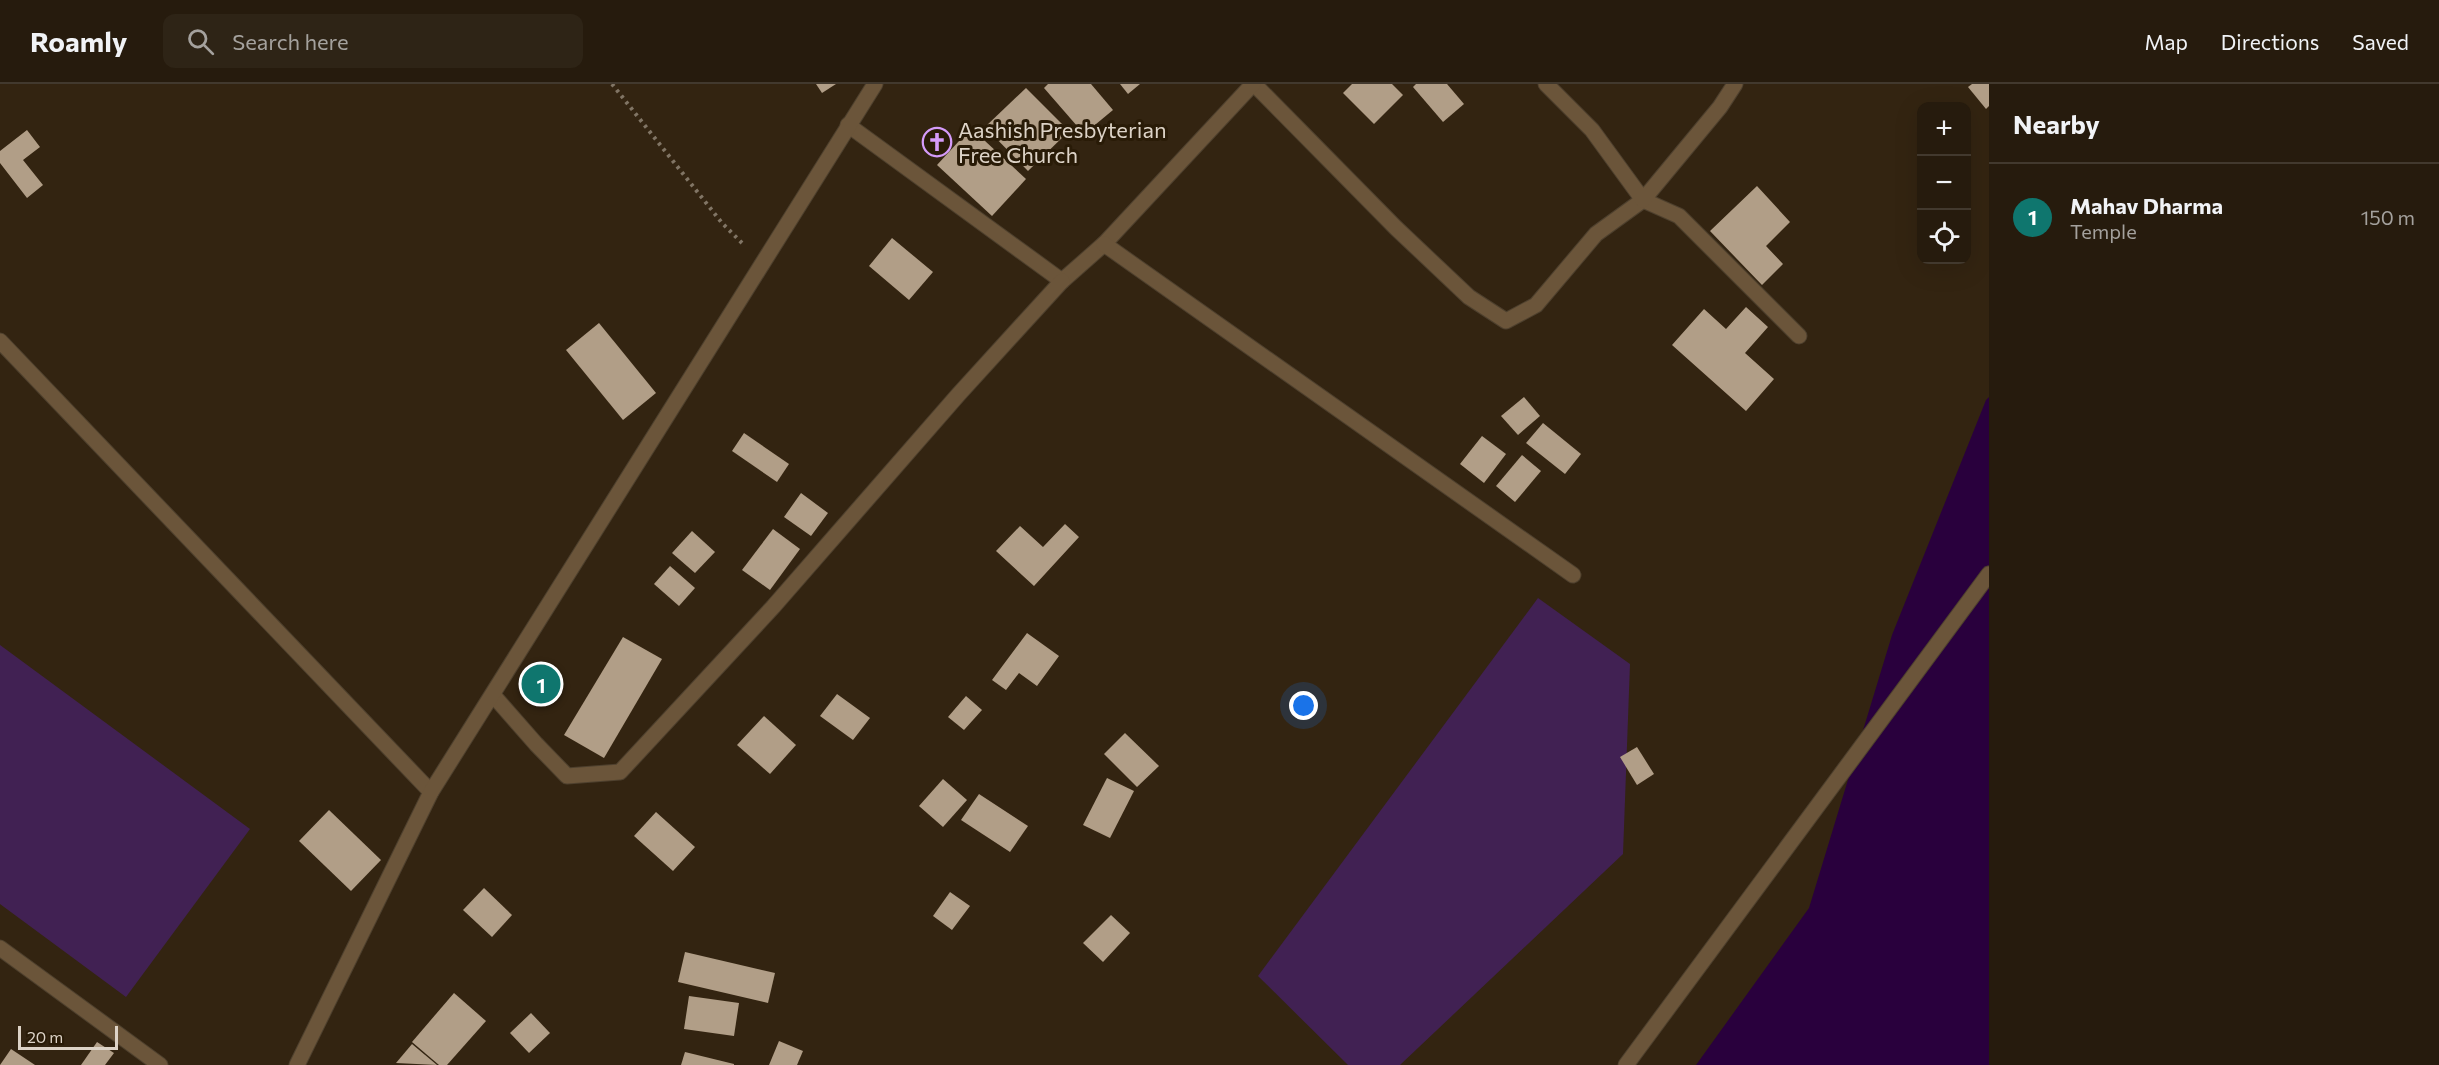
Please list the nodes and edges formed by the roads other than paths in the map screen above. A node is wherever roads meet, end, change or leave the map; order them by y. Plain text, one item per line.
1 (875, 84) edge
2 (1253, 84) edge
3 (1546, 84) edge
4 (1735, 84) edge
5 (848, 125) junction
6 (1643, 200) junction
7 (1104, 244) junction
8 (1062, 281) junction
9 (1799, 336) dead end
10 (0, 341) edge
11 (1989, 574) edge
12 (1573, 575) dead end
13 (493, 695) junction
14 (431, 792) junction
15 (0, 948) edge
16 (160, 1065) edge
17 (297, 1065) edge
18 (1626, 1065) edge

1 - 5 street
2 - 6 street
2 - 7 street
3 - 6 street
4 - 6 street
5 - 8 street
5 - 13 street
6 - 9 street
7 - 8 street
7 - 12 street
8 - 13 street
10 - 14 street
11 - 18 street
13 - 14 street
14 - 17 street
15 - 16 street

